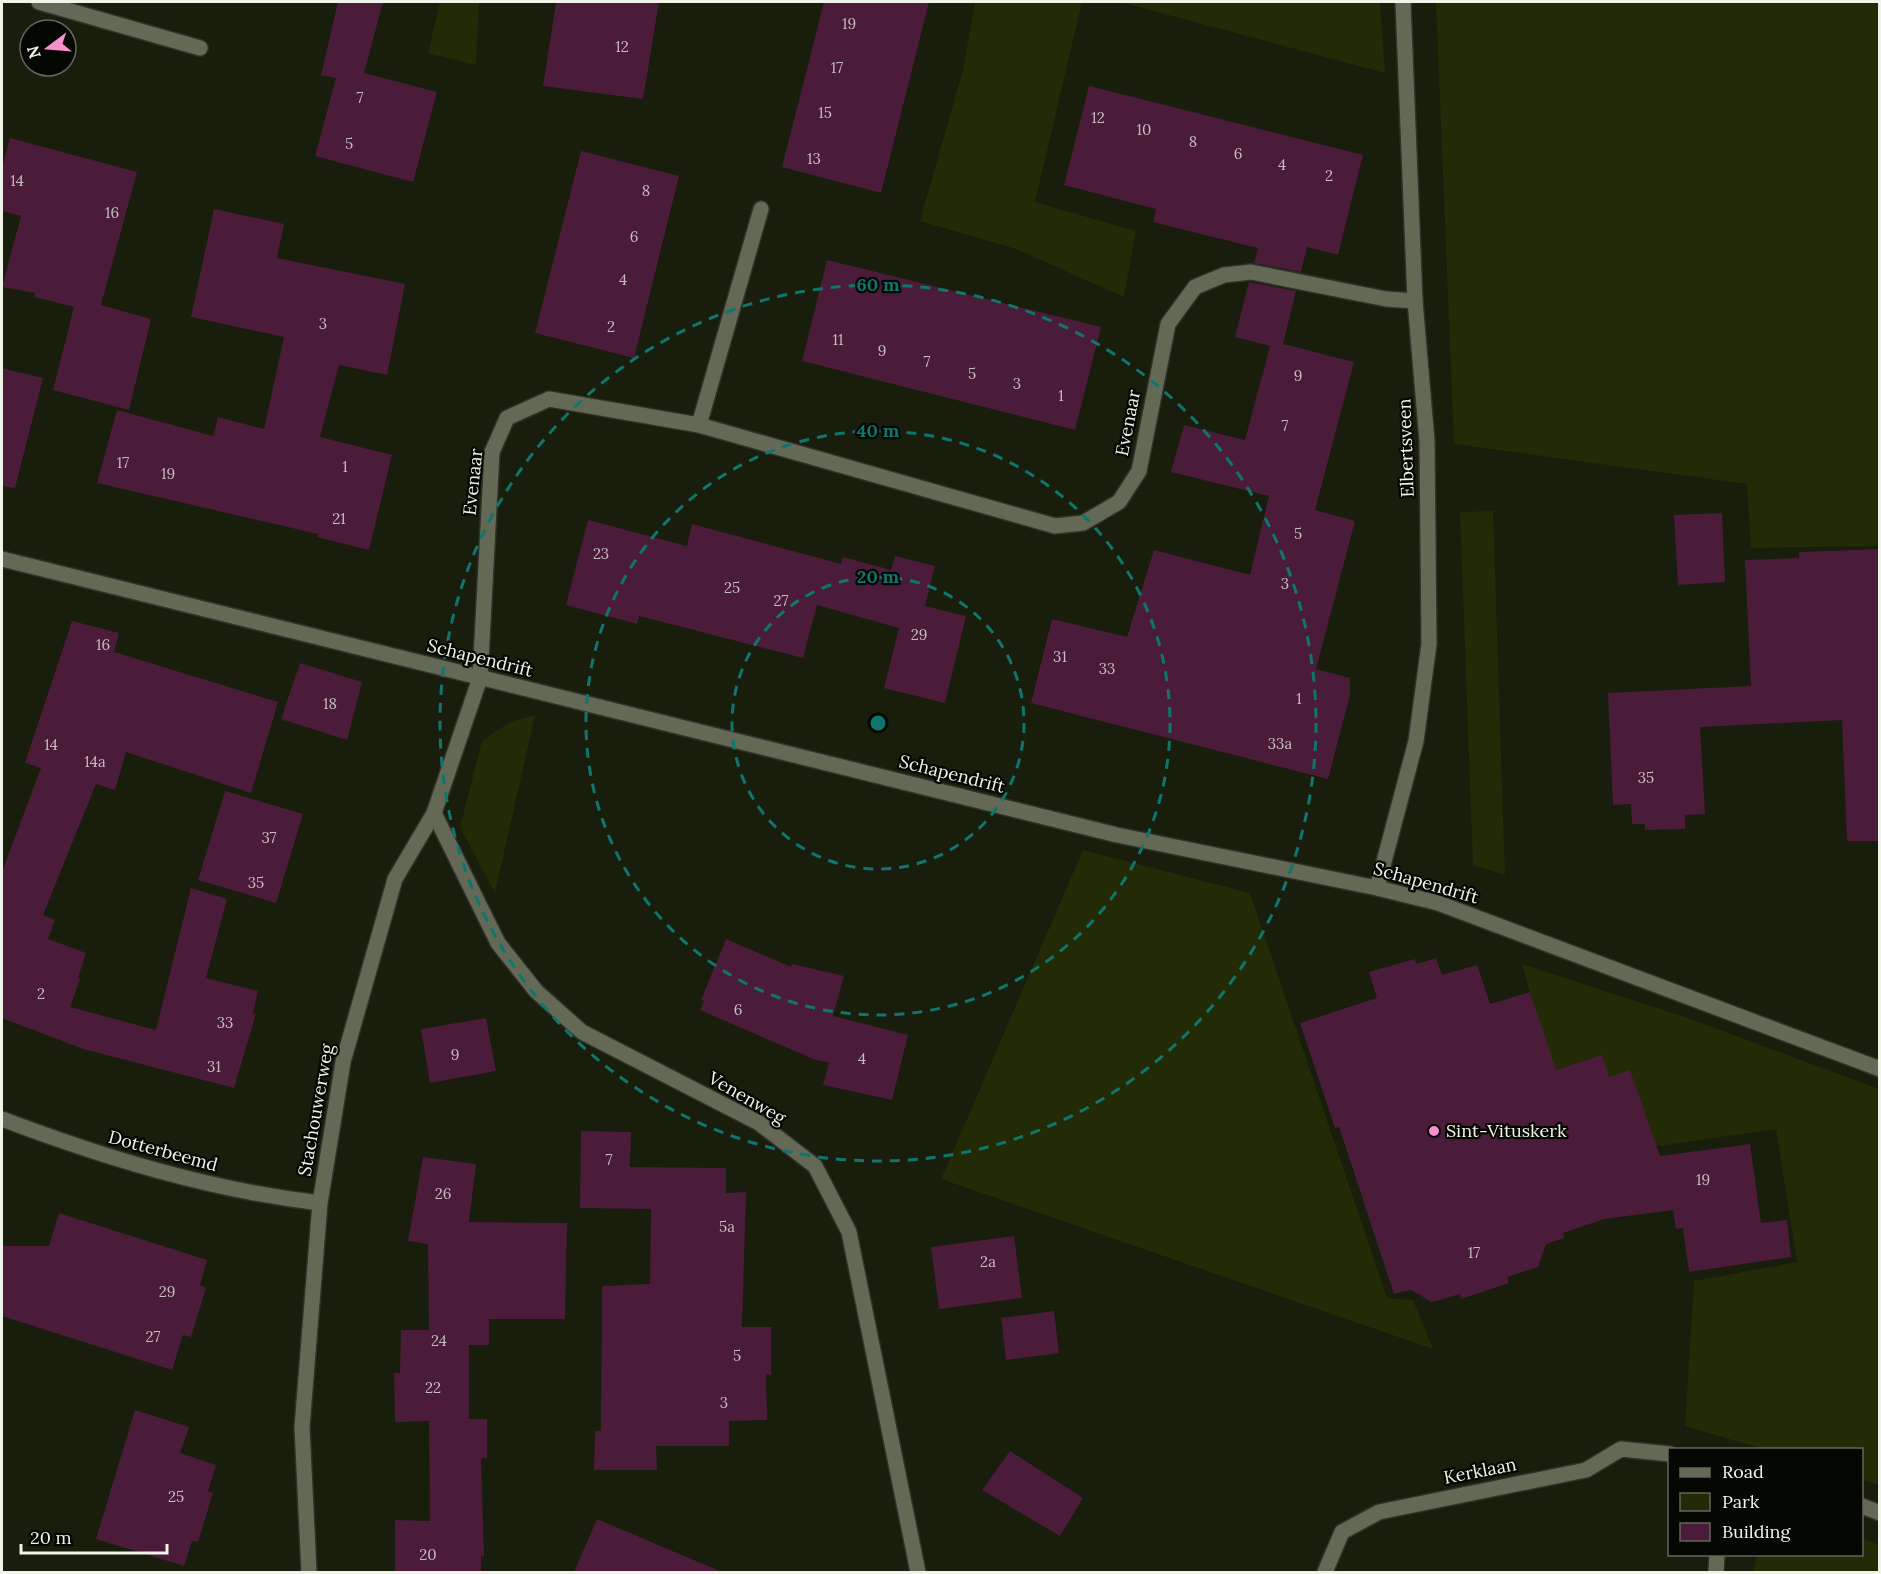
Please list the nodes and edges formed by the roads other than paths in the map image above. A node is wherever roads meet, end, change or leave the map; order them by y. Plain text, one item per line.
1 (39, 2) edge
2 (1403, 2) edge
3 (200, 48) dead end
4 (761, 208) dead end
5 (1415, 301) junction
6 (699, 425) junction
7 (2, 559) edge
8 (480, 678) junction
9 (434, 813) junction
10 (1377, 888) junction
11 (1880, 1069) edge
12 (2, 1119) edge
13 (320, 1203) junction
14 (1668, 1454) edge
15 (1863, 1506) edge
16 (1880, 1513) edge
17 (1717, 1556) edge
18 (309, 1572) edge
19 (918, 1572) edge
20 (1325, 1572) edge
21 (1716, 1572) edge

1 - 3 street
2 - 5 street, Elbertsveen
4 - 6 street
5 - 6 street, Evenaar
5 - 10 street, Elbertsveen
6 - 8 street, Evenaar
7 - 8 street, Schapendrift
8 - 9 street, Stachouwerweg
8 - 10 street, Schapendrift
9 - 13 street, Stachouwerweg
9 - 19 street, Venenweg
10 - 11 street, Schapendrift
12 - 13 street, Dotterbeemd
13 - 18 street, Stachouwerweg
14 - 20 street, Kerklaan
15 - 16 street
17 - 21 street

